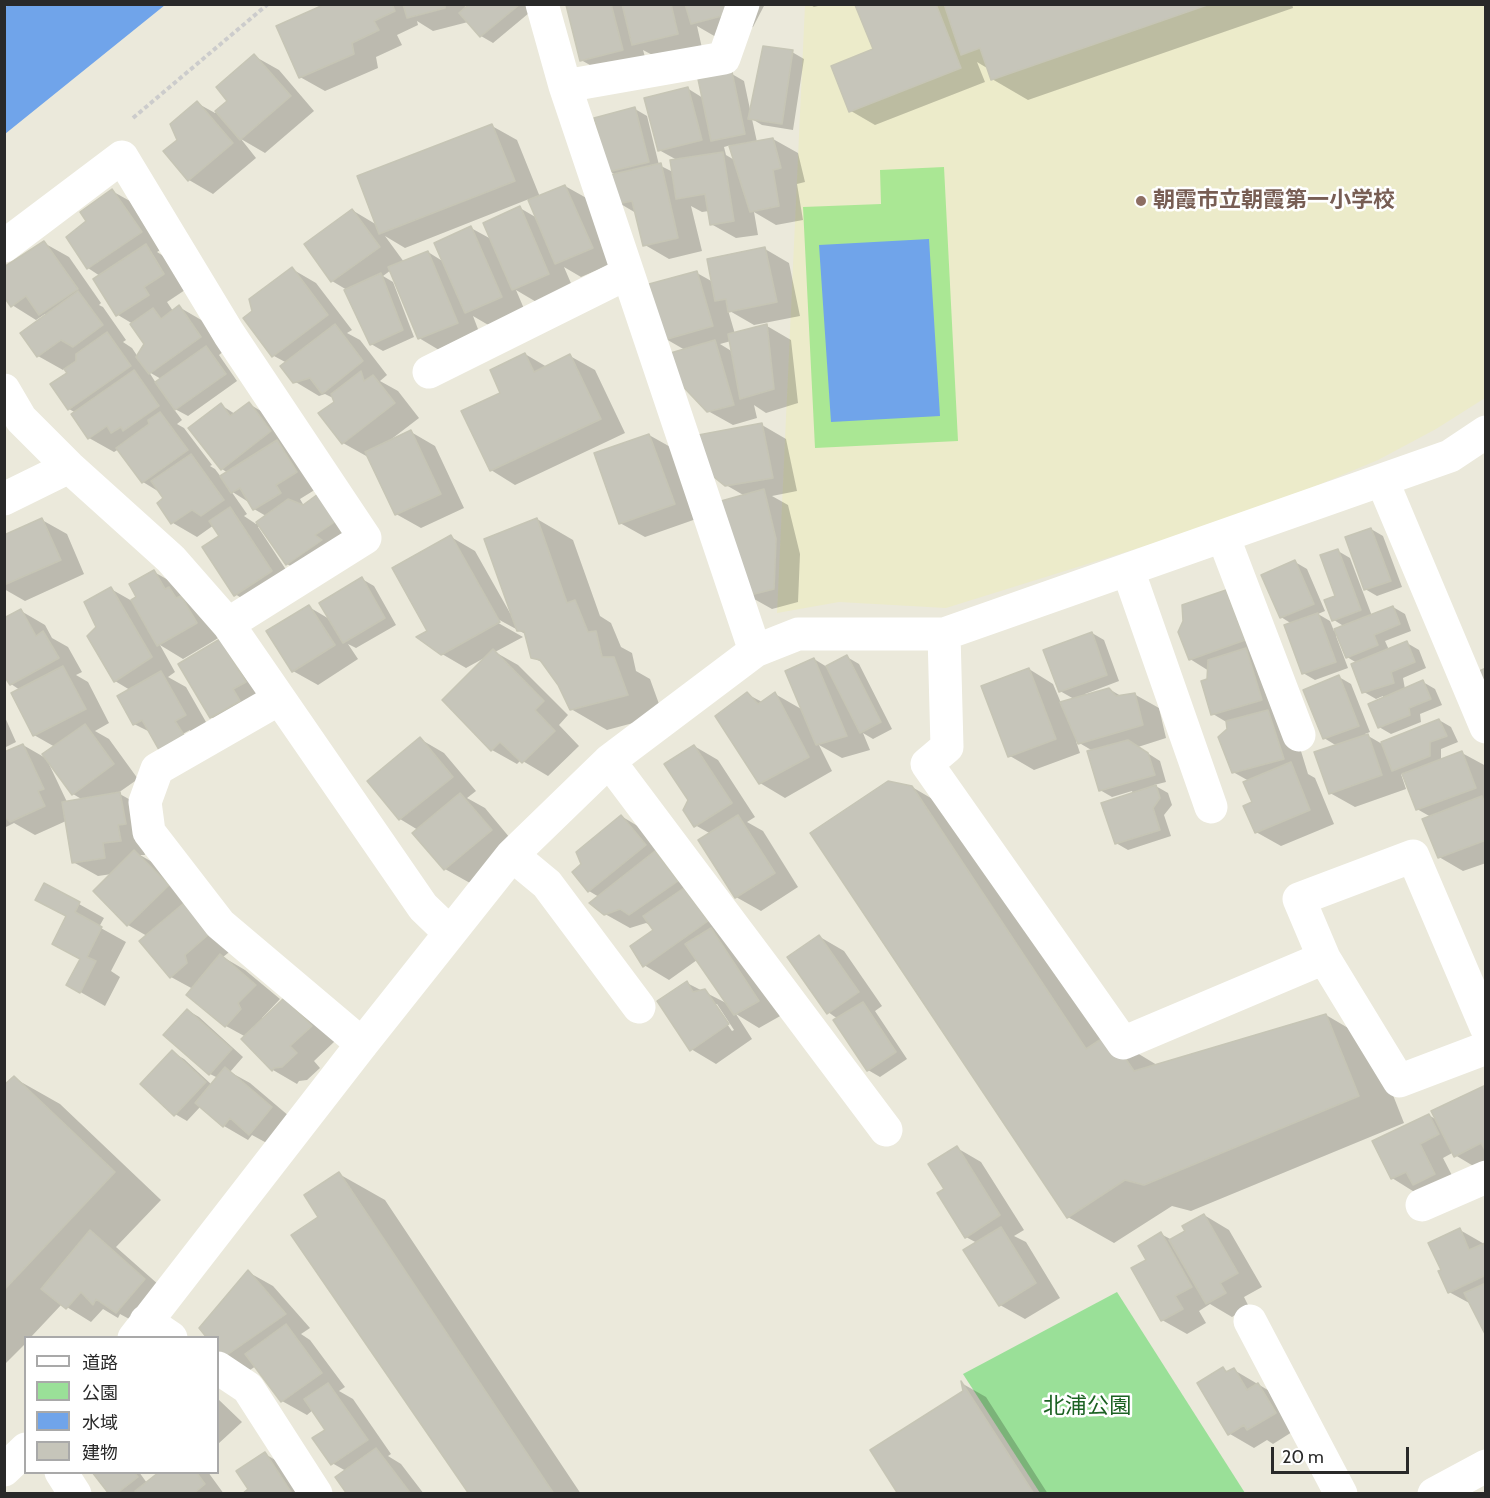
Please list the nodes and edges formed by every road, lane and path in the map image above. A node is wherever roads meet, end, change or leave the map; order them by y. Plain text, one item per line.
1 (268, 4) edge
2 (542, 4) edge
3 (743, 4) edge
4 (565, 86) junction
5 (132, 119) dead end
6 (4, 246) edge
7 (628, 273) junction
8 (429, 372) dead end
9 (4, 390) edge
10 (1485, 433) edge
11 (69, 467) junction
12 (1382, 480) junction
13 (4, 499) edge
14 (1223, 536) junction
15 (1128, 570) junction
16 (228, 624) junction
17 (944, 634) junction
18 (755, 651) junction
19 (279, 699) junction
20 (1485, 727) edge
21 (1299, 735) dead end
22 (609, 761) junction
23 (1211, 807) dead end
24 (512, 855) junction
25 (450, 933) junction
26 (1324, 958) junction
27 (639, 1007) dead end
28 (1485, 1027) edge
29 (362, 1044) junction
30 (1485, 1048) edge
31 (886, 1130) dead end
32 (1485, 1177) edge
33 (1422, 1205) dead end
34 (1250, 1321) dead end
35 (150, 1332) edge
36 (219, 1369) edge
37 (24, 1451) edge
38 (1485, 1466) edge
39 (4, 1470) edge
40 (62, 1474) edge
41 (75, 1494) edge
42 (316, 1494) edge
43 (1341, 1494) edge
44 (1434, 1494) edge

1 - 5 path
2 - 4 street
3 - 4 street
4 - 7 street
6 - 16 street
7 - 8 street
7 - 18 street
9 - 11 street
10 - 12 street
11 - 13 street
11 - 16 street
12 - 14 street
12 - 20 street
14 - 15 street
14 - 21 street
15 - 17 street
15 - 23 street
16 - 19 street
17 - 18 street
17 - 26 street
18 - 22 street
19 - 25 street
19 - 29 street
22 - 24 street
22 - 31 street
24 - 25 street
24 - 27 street
25 - 29 street
26 - 28 street
26 - 30 street
29 - 35 street
32 - 33 street
34 - 43 street
36 - 42 street
37 - 39 street
38 - 44 street
40 - 41 street

